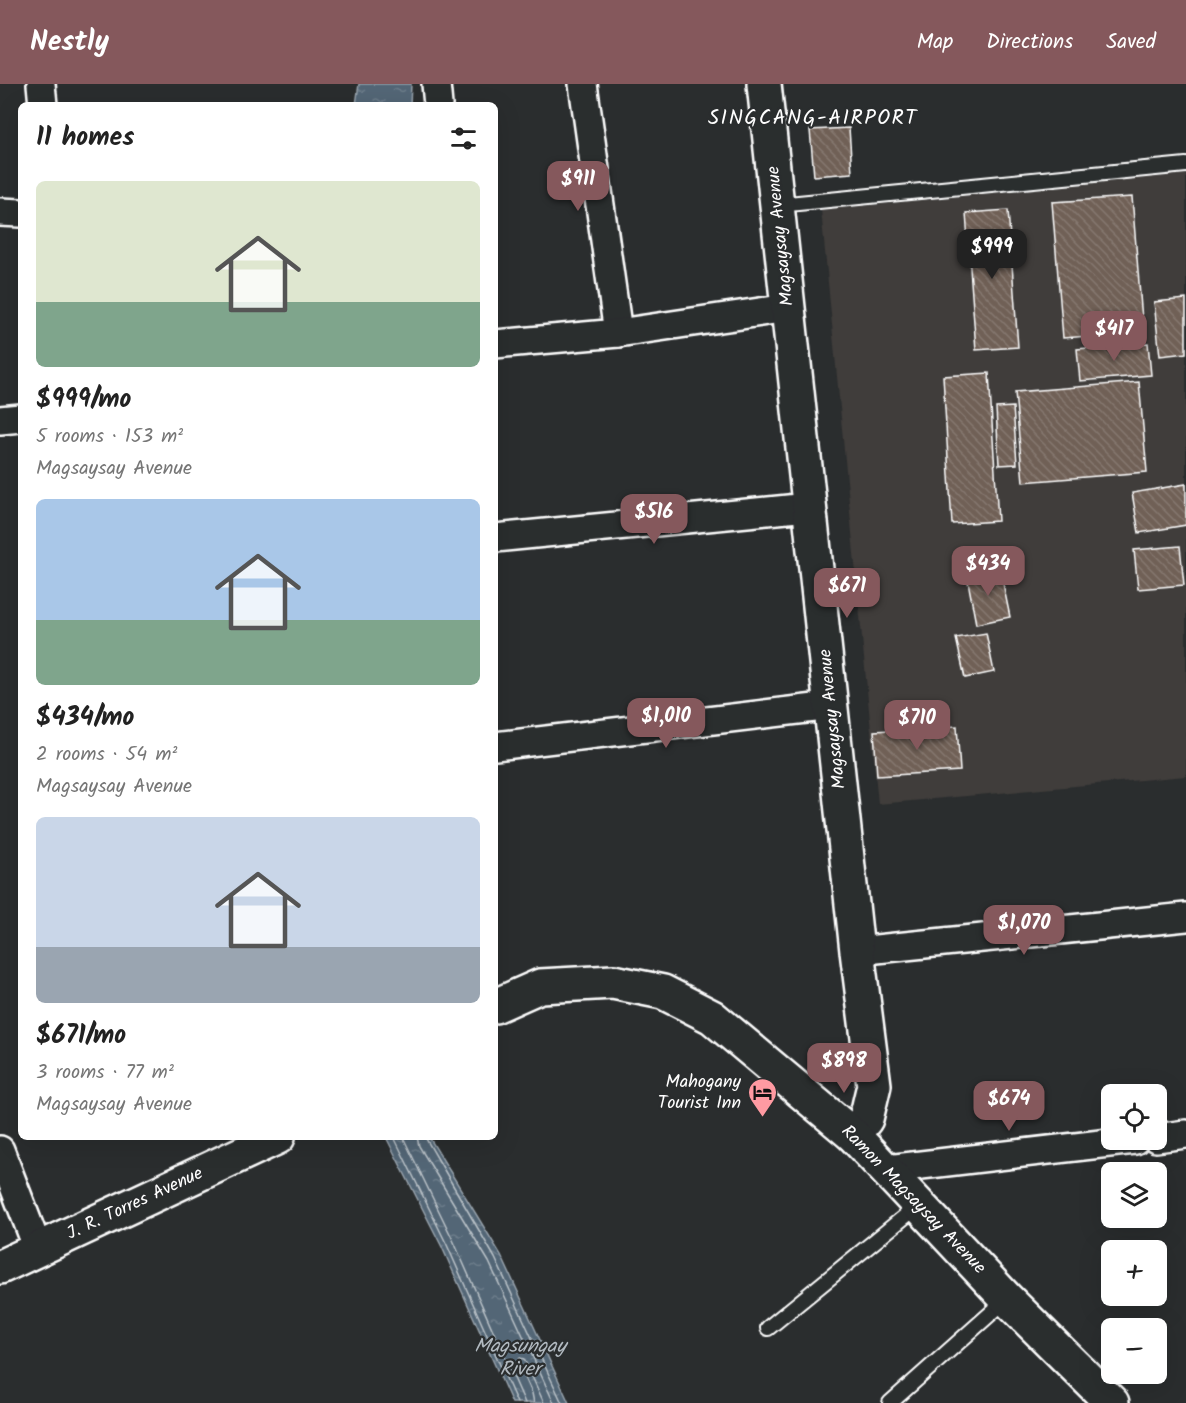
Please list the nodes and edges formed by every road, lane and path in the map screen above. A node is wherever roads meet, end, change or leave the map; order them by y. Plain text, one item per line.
1 (41, 84) edge
2 (436, 84) edge
3 (583, 84) edge
4 (764, 84) edge
5 (43, 102) edge
6 (438, 102) edge
7 (1186, 165) edge
8 (778, 205) junction
9 (0, 212) edge
10 (18, 213) edge
11 (788, 308) junction
12 (618, 333) junction
13 (498, 344) edge
14 (18, 418) edge
15 (0, 420) edge
16 (808, 507) junction
17 (498, 538) edge
18 (832, 706) junction
19 (498, 746) edge
20 (1186, 917) edge
21 (857, 951) junction
22 (498, 1005) edge
23 (1186, 1134) edge
24 (853, 1135) junction
25 (1167, 1137) edge
26 (274, 1140) edge
27 (1101, 1144) edge
28 (0, 1150) edge
29 (887, 1168) junction
30 (919, 1205) junction
31 (38, 1249) junction
32 (0, 1267) edge
33 (1007, 1299) junction
34 (768, 1328) dead end
35 (890, 1403) edge
36 (1112, 1403) edge

1 - 5 street
2 - 6 street
3 - 12 street
4 - 8 street, Magsaysay Avenue
7 - 8 lane
8 - 11 street, Magsaysay Avenue
9 - 10 street
11 - 12 street
11 - 16 street, Magsaysay Avenue
12 - 13 street
14 - 15 street
16 - 17 street
16 - 18 street, Magsaysay Avenue
18 - 19 street
18 - 21 street, Magsaysay Avenue
20 - 21 street
21 - 24 street, Magsaysay Avenue
22 - 24 street, Ramon Magsaysay Avenue
23 - 25 street
24 - 29 street, Ramon Magsaysay Avenue
26 - 31 street, J. R. Torres Avenue
27 - 29 street
28 - 31 street
29 - 30 street, Ramon Magsaysay Avenue
30 - 33 street, Ramon Magsaysay Avenue
30 - 34 lane
31 - 32 street, J. R. Torres Avenue
33 - 35 lane
33 - 36 street, Ramon Magsaysay Avenue

